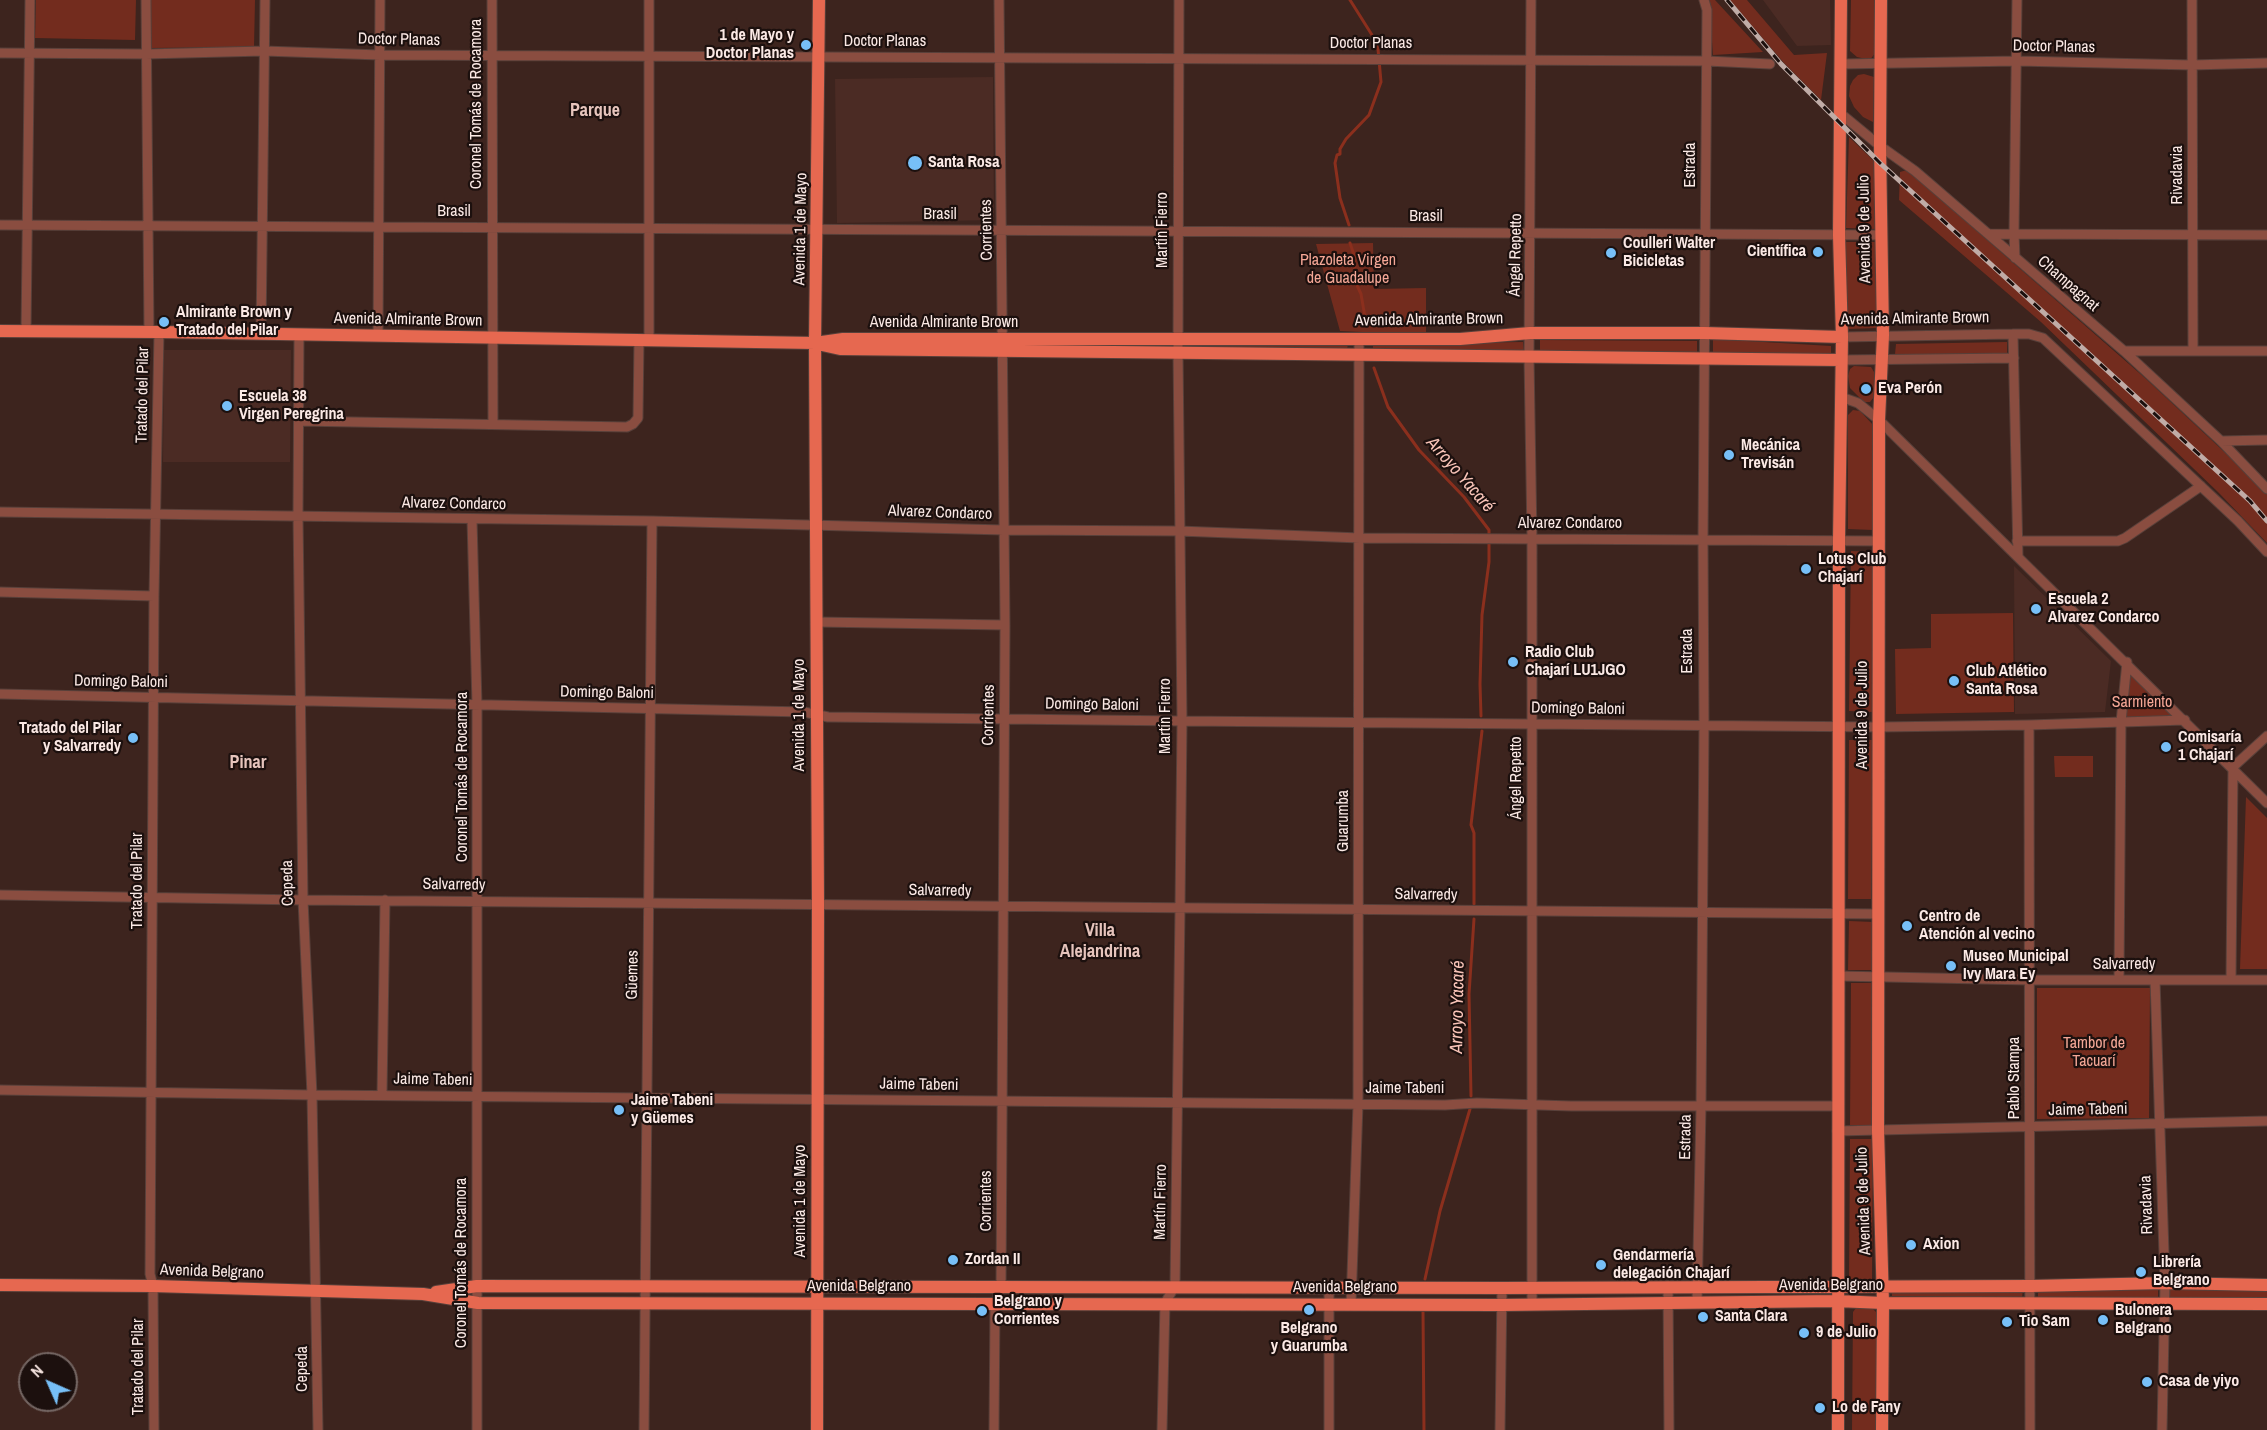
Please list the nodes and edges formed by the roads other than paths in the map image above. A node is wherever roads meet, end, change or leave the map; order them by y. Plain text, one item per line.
1 (30, 0) edge
2 (146, 0) edge
3 (265, 0) edge
4 (380, 0) edge
5 (492, 0) edge
6 (649, 0) edge
7 (819, 0) edge
8 (999, 0) edge
9 (1179, 0) edge
10 (1531, 0) edge
11 (1704, 0) edge
12 (1840, 0) edge
13 (1881, 0) edge
14 (2017, 0) edge
15 (2192, 0) edge
16 (264, 51) junction
17 (0, 53) edge
18 (30, 53) junction
19 (146, 54) junction
20 (380, 55) junction
21 (492, 56) junction
22 (650, 56) junction
23 (819, 57) junction
24 (999, 58) junction
25 (1179, 59) junction
26 (1531, 60) junction
27 (1707, 61) junction
28 (2017, 61) junction
29 (1881, 63) junction
30 (2267, 63) edge
31 (1770, 64) dead end
32 (1840, 64) junction
33 (2192, 65) junction
34 (1840, 113) junction
35 (1880, 146) junction
36 (147, 224) junction
37 (0, 225) edge
38 (27, 225) junction
39 (262, 225) junction
40 (379, 227) junction
41 (493, 228) junction
42 (649, 229) junction
43 (818, 229) junction
44 (1003, 231) junction
45 (1178, 231) junction
46 (1532, 233) junction
47 (1705, 233) junction
48 (2013, 233) junction
49 (1990, 234) junction
50 (1839, 235) junction
51 (2194, 235) junction
52 (2267, 235) edge
53 (1880, 236) junction
54 (2015, 258) junction
55 (0, 331) edge
56 (26, 332) junction
57 (154, 332) junction
58 (1530, 333) junction
59 (1704, 333) junction
60 (261, 334) junction
61 (2013, 334) junction
62 (299, 335) junction
63 (1883, 335) junction
64 (378, 336) junction
65 (493, 337) junction
66 (1842, 337) junction
67 (644, 339) junction
68 (1359, 339) junction
69 (815, 343) junction
70 (1003, 345) junction
71 (1178, 345) junction
72 (2124, 351) junction
73 (2193, 351) junction
74 (2267, 351) edge
75 (1359, 354) junction
76 (1529, 357) junction
77 (1704, 358) junction
78 (2014, 358) junction
79 (1883, 359) junction
80 (1841, 360) junction
81 (1841, 397) junction
82 (1879, 420) junction
83 (299, 421) junction
84 (492, 424) junction
85 (2221, 441) junction
86 (2267, 441) edge
87 (2201, 486) junction
88 (2267, 489) edge
89 (0, 512) edge
90 (156, 514) junction
91 (298, 516) junction
92 (472, 520) junction
93 (652, 521) junction
94 (817, 524) junction
95 (1004, 530) junction
96 (1179, 531) junction
97 (1360, 538) junction
98 (1532, 539) junction
99 (1702, 540) junction
100 (1839, 540) junction
101 (1880, 541) junction
102 (2017, 542) junction
103 (2267, 552) edge
104 (2018, 556) junction
105 (0, 592) edge
106 (154, 596) junction
107 (817, 622) junction
108 (1005, 625) junction
109 (2127, 662) junction
110 (0, 694) edge
111 (154, 698) junction
112 (300, 701) junction
113 (477, 705) junction
114 (650, 709) junction
115 (816, 715) junction
116 (1004, 719) junction
117 (2185, 720) junction
118 (1182, 721) junction
119 (1359, 722) junction
120 (2121, 722) junction
121 (1532, 724) junction
122 (1704, 726) junction
123 (1838, 726) junction
124 (2029, 726) junction
125 (1879, 727) junction
126 (2267, 736) edge
127 (2233, 768) junction
128 (2267, 802) edge
129 (0, 895) edge
130 (153, 897) junction
131 (303, 900) junction
132 (385, 900) junction
133 (478, 900) junction
134 (648, 902) junction
135 (818, 904) junction
136 (1002, 907) junction
137 (1180, 909) junction
138 (1359, 909) junction
139 (1532, 911) junction
140 (1703, 913) junction
141 (1838, 914) junction
142 (1879, 914) junction
143 (1838, 976) junction
144 (1879, 978) junction
145 (2030, 980) junction
146 (2119, 980) junction
147 (2155, 980) junction
148 (2231, 980) junction
149 (2267, 980) edge
150 (0, 1090) edge
151 (151, 1092) junction
152 (382, 1094) junction
153 (312, 1095) junction
154 (478, 1095) junction
155 (647, 1097) junction
156 (818, 1099) junction
157 (1003, 1100) junction
158 (1177, 1102) junction
159 (1358, 1104) junction
160 (1532, 1106) junction
161 (1838, 1106) junction
162 (1701, 1107) junction
163 (2267, 1121) edge
164 (2159, 1124) junction
165 (2030, 1127) junction
166 (1878, 1130) junction
167 (1837, 1131) junction
168 (2164, 1283) junction
169 (0, 1285) edge
170 (1883, 1285) junction
171 (153, 1286) junction
172 (477, 1286) junction
173 (817, 1286) junction
174 (1001, 1286) junction
175 (1175, 1286) junction
176 (1532, 1286) junction
177 (1668, 1286) junction
178 (1699, 1286) junction
179 (1838, 1286) junction
180 (2031, 1286) junction
181 (2267, 1286) edge
182 (645, 1287) junction
183 (1329, 1287) junction
184 (1351, 1287) junction
185 (1502, 1287) junction
186 (317, 1292) junction
187 (423, 1294) junction
188 (1837, 1301) junction
189 (2031, 1302) junction
190 (478, 1303) junction
191 (646, 1303) junction
192 (1165, 1303) junction
193 (1532, 1303) junction
194 (1669, 1303) junction
195 (1697, 1303) junction
196 (1883, 1303) junction
197 (2164, 1303) junction
198 (817, 1304) junction
199 (1351, 1304) junction
200 (2267, 1304) edge
201 (994, 1305) junction
202 (1330, 1305) junction
203 (1501, 1305) junction
204 (154, 1430) edge
205 (318, 1430) edge
206 (477, 1430) edge
207 (644, 1430) edge
208 (817, 1430) edge
209 (994, 1430) edge
210 (1162, 1430) edge
211 (1329, 1430) edge
212 (1500, 1430) edge
213 (1669, 1430) edge
214 (1838, 1430) edge
215 (1882, 1430) edge
216 (2031, 1430) edge
217 (2162, 1430) edge

1 - 18 street
2 - 19 street, Tratado del Pilar
3 - 16 street
4 - 20 street
5 - 21 street, Coronel Tomás de Rocamora
6 - 22 street
7 - 23 main road, Avenida 1 de Mayo
8 - 24 street, Corrientes
9 - 25 street, Martín Fierro
10 - 26 street, Ángel Repetto
11 - 27 street, Estrada
12 - 32 main road, Avenida 9 de Julio
13 - 29 main road, Avenida 9 de Julio
14 - 28 street
15 - 33 street, Rivadavia
16 - 19 street, Doctor Planas
16 - 20 street, Doctor Planas
16 - 39 street
17 - 18 street, Doctor Planas
18 - 19 street, Doctor Planas
18 - 38 street
19 - 36 street, Tratado del Pilar
20 - 21 street, Doctor Planas
20 - 40 street
21 - 22 street, Doctor Planas
21 - 41 street, Coronel Tomás de Rocamora
22 - 23 street, Doctor Planas
22 - 42 street
23 - 24 street, Doctor Planas
23 - 43 main road, Avenida 1 de Mayo
24 - 25 street, Doctor Planas
24 - 44 street, Corrientes
25 - 26 street, Doctor Planas
25 - 45 street, Martín Fierro
26 - 27 street, Doctor Planas
26 - 46 street, Ángel Repetto
27 - 31 street, Doctor Planas
27 - 47 street, Estrada
28 - 29 street, Doctor Planas
28 - 33 street, Doctor Planas
28 - 48 street
29 - 32 street, Doctor Planas
29 - 35 main road, Avenida 9 de Julio
30 - 33 street, Doctor Planas
32 - 34 main road, Avenida 9 de Julio
33 - 51 street, Rivadavia
34 - 35 street, Champagnat
34 - 50 main road, Avenida 9 de Julio
35 - 49 street, Champagnat
35 - 53 main road, Avenida 9 de Julio
36 - 38 street, Brasil
36 - 39 street, Brasil
36 - 57 street, Tratado del Pilar
37 - 38 street, Brasil
38 - 56 street
39 - 40 street, Brasil
39 - 60 street
40 - 41 street, Brasil
40 - 64 street
41 - 42 street, Brasil
41 - 65 street, Coronel Tomás de Rocamora
42 - 43 street, Brasil
42 - 67 street
43 - 44 street, Brasil
43 - 69 main road, Avenida 1 de Mayo
44 - 45 street, Brasil
44 - 70 street, Corrientes
45 - 46 street, Brasil
45 - 71 street, Martín Fierro
46 - 47 street, Brasil
46 - 58 street, Ángel Repetto
47 - 50 street, Brasil
47 - 59 street, Estrada
48 - 49 street
48 - 51 street
48 - 54 street
49 - 54 street, Champagnat
50 - 53 street, Brasil
50 - 66 main road, Avenida 9 de Julio
51 - 52 street
51 - 73 street, Rivadavia
53 - 63 main road, Avenida 9 de Julio
54 - 72 street, Champagnat
55 - 56 main road, Avenida Almirante Brown
56 - 57 main road, Avenida Almirante Brown
57 - 60 main road, Avenida Almirante Brown
57 - 90 street, Tratado del Pilar
58 - 59 main road, Avenida Almirante Brown
58 - 68 main road, Avenida Almirante Brown
58 - 76 street, Ángel Repetto
59 - 66 main road, Avenida Almirante Brown
59 - 77 street, Estrada
60 - 62 main road, Avenida Almirante Brown
61 - 63 street, Avenida Almirante Brown
61 - 78 street
61 - 87 street, Avenida Almirante Brown
62 - 64 main road, Avenida Almirante Brown
62 - 83 street, Cepeda
63 - 66 street, Avenida Almirante Brown
63 - 79 main road, Avenida 9 de Julio
64 - 65 main road, Avenida Almirante Brown
65 - 67 main road, Avenida Almirante Brown
65 - 84 street, Coronel Tomás de Rocamora
66 - 80 main road, Avenida 9 de Julio
67 - 69 main road, Avenida Almirante Brown
67 - 84 street
68 - 71 main road, Avenida Almirante Brown
68 - 75 street, Guarumba
69 - 70 main road, Avenida Almirante Brown
69 - 94 main road, Avenida 1 de Mayo
70 - 71 main road, Avenida Almirante Brown
70 - 95 street, Corrientes
71 - 75 main road, Avenida Almirante Brown
71 - 96 street, Martín Fierro
72 - 73 street
72 - 85 street, Champagnat
73 - 74 street
75 - 76 main road, Avenida Almirante Brown
75 - 97 street, Guarumba
76 - 77 main road, Avenida Almirante Brown
76 - 98 street, Ángel Repetto
77 - 80 main road, Avenida Almirante Brown
77 - 99 street, Estrada
78 - 79 street, Avenida Almirante Brown
78 - 102 street
79 - 80 street, Avenida Almirante Brown
79 - 82 main road, Avenida 9 de Julio
80 - 81 main road, Avenida 9 de Julio
81 - 82 street
81 - 100 main road, Avenida 9 de Julio
82 - 101 main road, Avenida 9 de Julio
82 - 104 street
83 - 84 street
83 - 91 street, Cepeda
85 - 86 street
85 - 88 street, Champagnat
87 - 102 street
87 - 103 street
89 - 90 street, Alvarez Condarco
90 - 91 street, Alvarez Condarco
90 - 106 street, Tratado del Pilar
91 - 92 street, Alvarez Condarco
91 - 112 street, Cepeda
92 - 93 street, Alvarez Condarco
92 - 113 street, Coronel Tomás de Rocamora
93 - 94 street, Alvarez Condarco
93 - 114 street, Güemes
94 - 95 street, Alvarez Condarco
94 - 107 main road, Avenida 1 de Mayo
95 - 96 street, Alvarez Condarco
95 - 108 street, Corrientes
96 - 97 street, Alvarez Condarco
96 - 118 street, Martín Fierro
97 - 98 street, Alvarez Condarco
97 - 119 street, Guarumba
98 - 99 street, Alvarez Condarco
98 - 121 street, Ángel Repetto
99 - 100 street, Alvarez Condarco
99 - 122 street, Estrada
100 - 101 street, Alvarez Condarco
100 - 123 main road, Avenida 9 de Julio
101 - 125 main road, Avenida 9 de Julio
102 - 104 street
104 - 109 street
105 - 106 street
106 - 111 street, Tratado del Pilar
107 - 108 street
107 - 115 main road, Avenida 1 de Mayo
108 - 116 street, Corrientes
109 - 117 street
109 - 120 street
110 - 111 street, Domingo Baloni
111 - 112 street, Domingo Baloni
111 - 130 street, Tratado del Pilar
112 - 113 street, Domingo Baloni
112 - 131 street, Cepeda
113 - 114 street, Domingo Baloni
113 - 133 street, Coronel Tomás de Rocamora
114 - 115 street, Domingo Baloni
114 - 134 street, Güemes
115 - 116 street, Domingo Baloni
115 - 135 main road, Avenida 1 de Mayo
116 - 118 street, Domingo Baloni
116 - 136 street, Corrientes
117 - 120 street, Domingo Baloni
117 - 127 street
118 - 119 street, Domingo Baloni
118 - 137 street, Martín Fierro
119 - 121 street, Domingo Baloni
119 - 138 street, Guarumba
120 - 124 street, Domingo Baloni
120 - 146 street
121 - 122 street, Domingo Baloni
121 - 139 street, Ángel Repetto
122 - 123 street, Domingo Baloni
122 - 140 street, Estrada
123 - 125 street, Domingo Baloni
123 - 141 main road, Avenida 9 de Julio
124 - 125 street, Domingo Baloni
124 - 145 street, Pablo Stampa
125 - 142 main road, Avenida 9 de Julio
126 - 127 street
127 - 128 street
127 - 148 street
129 - 130 street, Salvarredy
130 - 131 street, Salvarredy
130 - 151 street, Tratado del Pilar
131 - 132 street, Salvarredy
131 - 153 street, Cepeda
132 - 133 street, Salvarredy
132 - 152 street
133 - 134 street, Salvarredy
133 - 154 street, Coronel Tomás de Rocamora
134 - 135 street, Salvarredy
134 - 155 street, Güemes
135 - 136 street, Salvarredy
135 - 156 main road, Avenida 1 de Mayo
136 - 137 street, Salvarredy
136 - 157 street, Corrientes
137 - 138 street, Salvarredy
137 - 158 street, Martín Fierro
138 - 139 street, Salvarredy
138 - 159 street, Guarumba
139 - 140 street, Salvarredy
139 - 160 street, Ángel Repetto
140 - 141 street, Salvarredy
140 - 162 street, Estrada
141 - 142 street, Salvarredy
141 - 143 main road, Avenida 9 de Julio
142 - 144 main road, Avenida 9 de Julio
143 - 144 street, Salvarredy
143 - 161 main road, Avenida 9 de Julio
144 - 145 street, Salvarredy
144 - 166 main road, Avenida 9 de Julio
145 - 146 street, Salvarredy
145 - 165 street, Pablo Stampa
146 - 147 street, Salvarredy
147 - 148 street, Salvarredy
147 - 164 street, Rivadavia
148 - 149 street, Salvarredy
150 - 151 street, Jaime Tabeni
151 - 153 street, Jaime Tabeni
151 - 171 street, Tratado del Pilar
152 - 153 street, Jaime Tabeni
152 - 154 street, Jaime Tabeni
153 - 186 street, Cepeda
154 - 155 street, Jaime Tabeni
154 - 172 street, Coronel Tomás de Rocamora
155 - 156 street, Jaime Tabeni
155 - 182 street, Güemes
156 - 157 street, Jaime Tabeni
156 - 173 main road, Avenida 1 de Mayo
157 - 158 street, Jaime Tabeni
157 - 174 street, Corrientes
158 - 159 street, Jaime Tabeni
158 - 175 street, Martín Fierro
159 - 160 street, Jaime Tabeni
159 - 184 street, Guarumba
160 - 162 street, Jaime Tabeni
160 - 176 street, Ángel Repetto
161 - 162 street, Jaime Tabeni
161 - 167 main road, Avenida 9 de Julio
162 - 178 street, Estrada
163 - 164 street, Jaime Tabeni
164 - 165 street, Jaime Tabeni
164 - 168 street, Rivadavia
165 - 166 street, Jaime Tabeni
165 - 180 street, Pablo Stampa
166 - 167 street, Jaime Tabeni
166 - 170 main road, Avenida 9 de Julio
167 - 179 main road, Avenida 9 de Julio
168 - 180 main road, Avenida Belgrano
168 - 181 main road, Avenida Belgrano
168 - 197 street, Rivadavia
169 - 171 main road, Avenida Belgrano
170 - 179 main road, Avenida Belgrano
170 - 180 main road, Avenida Belgrano
170 - 196 main road, Avenida 9 de Julio
171 - 186 main road, Avenida Belgrano
171 - 204 street, Tratado del Pilar
172 - 182 main road, Avenida Belgrano
172 - 187 main road, Avenida Belgrano
172 - 190 street, Coronel Tomás de Rocamora
173 - 174 main road, Avenida Belgrano
173 - 182 main road, Avenida Belgrano
173 - 198 main road, Avenida 1 de Mayo
174 - 175 main road, Avenida Belgrano
174 - 201 street, Corrientes
175 - 183 main road, Avenida Belgrano
175 - 192 street, Martín Fierro
176 - 177 main road, Avenida Belgrano
176 - 185 main road, Avenida Belgrano
176 - 193 street, Ángel Repetto
177 - 178 main road, Avenida Belgrano
177 - 194 street
178 - 179 main road, Avenida Belgrano
178 - 195 street, Estrada
179 - 188 main road, Avenida 9 de Julio
180 - 189 street, Pablo Stampa
182 - 191 street, Güemes
183 - 184 main road, Avenida Belgrano
183 - 202 street
184 - 185 main road, Avenida Belgrano
184 - 199 street, Guarumba
185 - 203 street
186 - 187 main road, Avenida Belgrano
186 - 205 street, Cepeda
187 - 190 main road, Avenida Belgrano
188 - 195 main road, Avenida Belgrano
188 - 196 main road, Avenida Belgrano
188 - 214 main road, Avenida 9 de Julio
189 - 196 main road, Avenida Belgrano
189 - 197 main road, Avenida Belgrano
189 - 216 street, Pablo Stampa
190 - 191 main road, Avenida Belgrano
190 - 206 street, Coronel Tomás de Rocamora
191 - 198 main road, Avenida Belgrano
191 - 207 street, Güemes
192 - 201 main road, Avenida Belgrano
192 - 202 main road, Avenida Belgrano
192 - 210 street, Martín Fierro
193 - 194 main road, Avenida Belgrano
193 - 203 main road, Avenida Belgrano
194 - 195 main road, Avenida Belgrano
194 - 213 street
196 - 215 main road, Avenida 9 de Julio
197 - 200 main road, Avenida Belgrano
197 - 217 street, Rivadavia
198 - 201 main road, Avenida Belgrano
198 - 208 main road, Avenida 1 de Mayo
199 - 202 main road, Avenida Belgrano
199 - 203 main road, Avenida Belgrano
201 - 209 street, Corrientes
202 - 211 street
203 - 212 street

